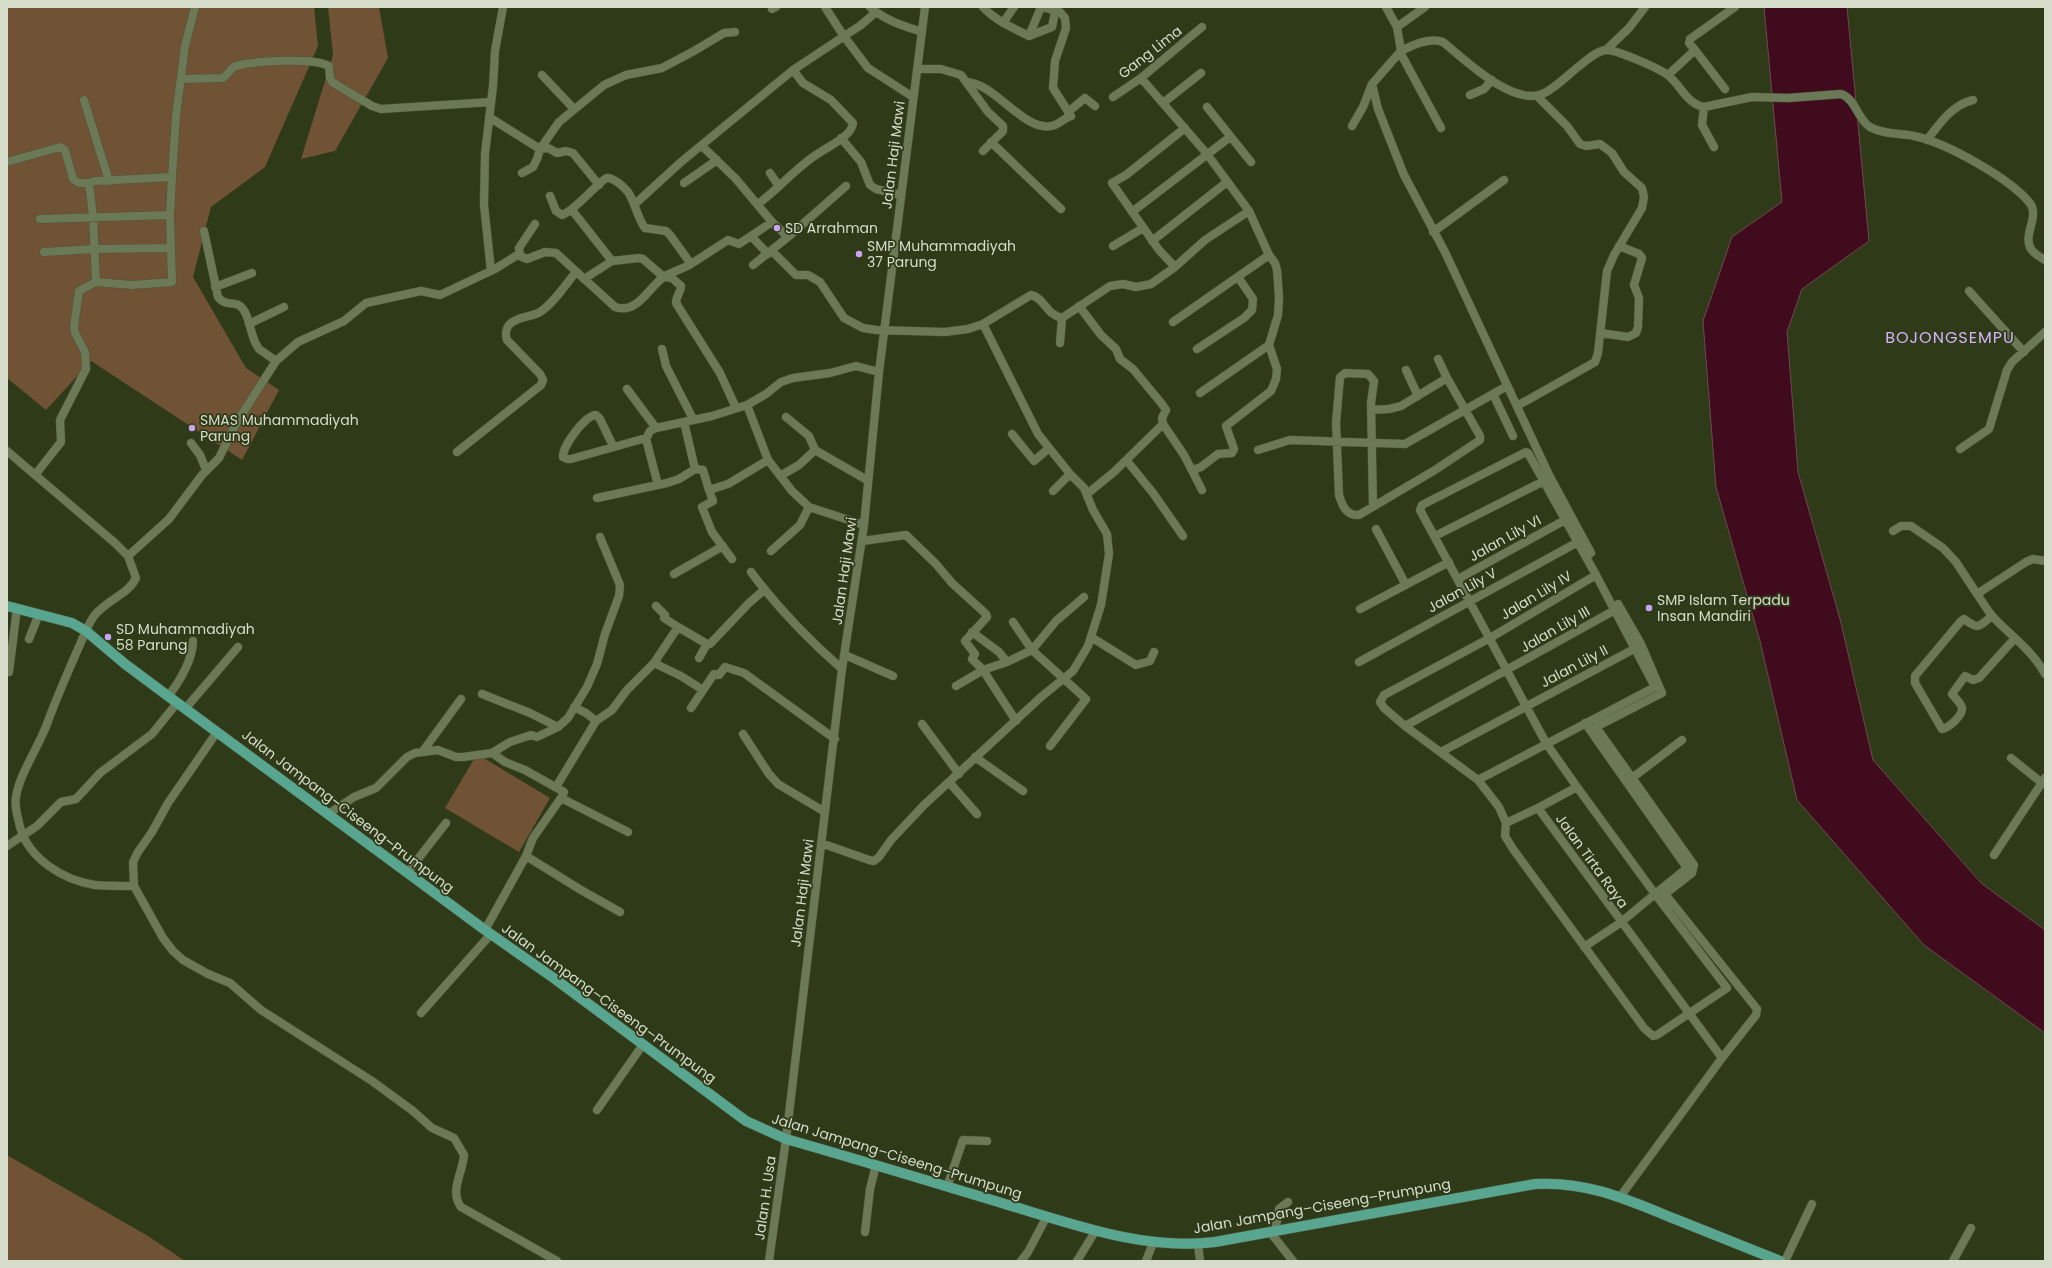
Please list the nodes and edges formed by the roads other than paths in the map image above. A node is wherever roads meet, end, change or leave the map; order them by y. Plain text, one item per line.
1 (195, 7) edge
2 (503, 7) edge
3 (825, 7) edge
4 (925, 7) edge
5 (983, 7) edge
6 (1014, 7) edge
7 (1041, 7) edge
8 (1386, 7) edge
9 (1425, 7) edge
10 (1645, 7) edge
11 (1735, 7) edge
12 (873, 10) edge
13 (1055, 12) junction
14 (1003, 23) junction
15 (1202, 27) dead end
16 (1397, 27) junction
17 (735, 32) dead end
18 (922, 32) junction
19 (843, 36) junction
20 (1029, 36) junction
21 (1606, 50) junction
22 (1695, 50) junction
23 (1401, 51) junction
24 (917, 69) junction
25 (793, 70) junction
26 (1201, 73) dead end
27 (542, 75) dead end
28 (1668, 75) junction
29 (181, 78) junction
30 (1141, 78) junction
31 (1492, 80) junction
32 (966, 82) junction
33 (1372, 84) junction
34 (1725, 89) dead end
35 (1470, 95) dead end
36 (1537, 96) junction
37 (913, 97) junction
38 (1113, 97) dead end
39 (84, 100) dead end
40 (1973, 100) dead end
41 (491, 102) junction
42 (1163, 103) junction
43 (1095, 106) dead end
44 (1207, 108) dead end
45 (1704, 108) junction
46 (574, 109) junction
47 (1068, 112) junction
48 (489, 117) junction
49 (1352, 126) dead end
50 (1185, 128) junction
51 (1441, 128) dead end
52 (1230, 137) junction
53 (841, 138) junction
54 (1927, 140) junction
55 (991, 142) junction
56 (702, 146) junction
57 (1714, 147) dead end
58 (540, 149) junction
59 (983, 151) dead end
60 (1207, 154) junction
61 (717, 160) junction
62 (7, 162) edge
63 (1251, 162) dead end
64 (522, 173) dead end
65 (770, 173) dead end
66 (172, 177) junction
67 (1504, 180) dead end
68 (109, 181) junction
69 (1227, 182) junction
70 (89, 183) junction
71 (684, 183) dead end
72 (599, 185) junction
73 (778, 185) junction
74 (846, 186) dead end
75 (901, 195) junction
76 (550, 196) dead end
77 (635, 204) junction
78 (758, 204) junction
79 (1061, 209) dead end
80 (572, 210) junction
81 (1249, 211) junction
82 (1132, 212) junction
83 (170, 215) junction
84 (93, 216) junction
85 (40, 219) dead end
86 (772, 222) junction
87 (535, 224) dead end
88 (1143, 228) junction
89 (204, 231) dead end
90 (1433, 232) junction
91 (751, 236) junction
92 (788, 237) junction
93 (1152, 241) junction
94 (1113, 246) dead end
95 (1619, 246) junction
96 (170, 248) junction
97 (94, 249) junction
98 (44, 252) dead end
99 (770, 252) junction
100 (519, 254) junction
101 (1269, 255) junction
102 (2045, 260) edge
103 (612, 261) junction
104 (691, 264) junction
105 (753, 265) dead end
106 (1175, 267) junction
107 (491, 271) junction
108 (576, 272) junction
109 (252, 273) dead end
110 (665, 276) junction
111 (1238, 277) junction
112 (584, 279) junction
113 (96, 282) junction
114 (215, 287) junction
115 (1969, 291) dead end
116 (1079, 306) junction
117 (284, 307) dead end
118 (1062, 318) junction
119 (1174, 322) dead end
120 (249, 324) junction
121 (983, 324) junction
122 (885, 330) junction
123 (2045, 332) edge
124 (1601, 333) junction
125 (1060, 343) dead end
126 (1269, 344) junction
127 (662, 349) dead end
128 (1197, 349) dead end
129 (2024, 352) junction
130 (1438, 359) dead end
131 (276, 361) junction
132 (1406, 370) dead end
133 (879, 372) junction
134 (1446, 378) junction
135 (1507, 386) junction
136 (627, 389) dead end
137 (1200, 393) dead end
138 (1493, 394) junction
139 (1418, 396) junction
140 (747, 405) junction
141 (1517, 406) junction
142 (736, 408) junction
143 (1464, 409) junction
144 (1371, 410) junction
145 (786, 417) dead end
146 (693, 419) junction
147 (684, 422) junction
148 (1163, 424) junction
149 (656, 428) junction
150 (1012, 434) dead end
151 (1513, 436) dead end
152 (646, 438) junction
153 (1337, 442) junction
154 (191, 443) dead end
155 (1371, 443) junction
156 (613, 446) junction
157 (1049, 448) junction
158 (1960, 449) dead end
159 (815, 450) junction
160 (1258, 450) dead end
161 (7, 451) edge
162 (458, 452) dead end
163 (768, 460) junction
164 (1127, 461) junction
165 (695, 469) junction
166 (206, 470) junction
167 (1193, 470) junction
168 (35, 474) junction
169 (1070, 474) junction
170 (780, 476) junction
171 (867, 480) junction
172 (1544, 481) junction
173 (658, 485) junction
174 (709, 490) junction
175 (1202, 490) dead end
176 (1053, 491) dead end
177 (1087, 494) junction
178 (597, 498) dead end
179 (1373, 506) junction
180 (809, 507) junction
181 (1565, 520) junction
182 (864, 525) junction
183 (1376, 529) dead end
184 (1894, 531) dead end
185 (1183, 536) dead end
186 (1435, 536) junction
187 (600, 537) dead end
188 (862, 541) junction
189 (1578, 542) junction
190 (723, 546) junction
191 (771, 551) dead end
192 (128, 556) junction
193 (732, 559) dead end
194 (2045, 561) edge
195 (1449, 562) junction
196 (751, 572) dead end
197 (674, 574) dead end
198 (1596, 575) junction
199 (1458, 579) junction
200 (1406, 585) junction
201 (764, 590) junction
202 (1977, 594) junction
203 (1084, 597) dead end
204 (1469, 601) junction
205 (656, 606) dead end
206 (12, 607) edge
207 (1360, 609) dead end
208 (1615, 610) junction
209 (39, 614) junction
210 (1992, 616) junction
211 (1013, 622) dead end
212 (678, 627) junction
213 (86, 631) junction
214 (972, 632) junction
215 (1091, 637) junction
216 (1490, 638) junction
217 (2015, 638) junction
218 (29, 639) dead end
219 (193, 641) dead end
220 (707, 644) junction
221 (238, 647) dead end
222 (1634, 649) junction
223 (1032, 650) junction
224 (1154, 652) dead end
225 (845, 655) junction
226 (699, 658) dead end
227 (1007, 662) junction
228 (1359, 662) dead end
229 (654, 663) junction
230 (2043, 664) edge
231 (842, 669) junction
232 (983, 670) junction
233 (1507, 671) junction
234 (9, 672) dead end
235 (2045, 674) edge
236 (893, 676) dead end
237 (1064, 680) junction
238 (956, 686) dead end
239 (703, 690) junction
240 (482, 694) dead end
241 (168, 696) junction
242 (460, 699) dead end
243 (181, 706) junction
244 (1526, 706) junction
245 (574, 707) junction
246 (691, 708) dead end
247 (596, 721) junction
248 (1016, 721) junction
249 (1585, 723) junction
250 (922, 724) dead end
251 (1405, 726) junction
252 (558, 728) junction
253 (217, 732) junction
254 (743, 734) dead end
255 (835, 739) junction
256 (1682, 740) dead end
257 (1546, 743) junction
258 (1050, 746) dead end
259 (423, 751) junction
260 (1441, 752) junction
261 (492, 753) junction
262 (975, 757) junction
263 (2011, 758) dead end
264 (959, 774) junction
265 (1632, 778) junction
266 (1478, 780) junction
267 (2044, 781) edge
268 (949, 782) junction
269 (556, 787) junction
270 (1577, 787) junction
271 (1023, 791) dead end
272 (561, 798) junction
273 (1538, 808) junction
274 (825, 812) junction
275 (328, 814) junction
276 (977, 814) dead end
277 (1506, 823) junction
278 (446, 824) dead end
279 (628, 832) dead end
280 (23, 835) junction
281 (821, 843) junction
282 (7, 846) edge
283 (1994, 855) dead end
284 (526, 856) junction
285 (407, 873) junction
286 (134, 886) junction
287 (1655, 894) junction
288 (620, 912) dead end
289 (1620, 922) junction
290 (488, 932) junction
291 (1584, 947) junction
292 (421, 1013) dead end
293 (1690, 1014) junction
294 (641, 1044) junction
295 (1722, 1058) junction
296 (597, 1110) dead end
297 (786, 1139) junction
298 (987, 1141) dead end
299 (876, 1164) junction
300 (947, 1187) junction
301 (1620, 1197) junction
302 (1288, 1202) dead end
303 (1812, 1204) dead end
304 (1047, 1216) junction
305 (1971, 1228) dead end
306 (1096, 1230) junction
307 (865, 1232) dead end
308 (1273, 1232) junction
309 (1153, 1243) junction
310 (1198, 1244) junction
311 (557, 1261) edge
312 (769, 1261) edge
313 (1021, 1261) edge
314 (1077, 1261) edge
315 (1146, 1261) edge
316 (1200, 1261) edge
317 (1293, 1261) edge
318 (1780, 1261) edge
319 (1785, 1261) edge
320 (1953, 1261) edge

1 - 29 street
2 - 41 street
3 - 19 street
4 - 18 street, Jalan Haji Mawi
5 - 14 street
6 - 14 street
7 - 13 street
7 - 20 street
8 - 16 street
9 - 16 street
10 - 21 street
11 - 22 street
12 - 18 street
12 - 19 street
13 - 20 street
13 - 47 street
14 - 20 street
15 - 30 street, Gang Lima
16 - 23 street
17 - 46 street
18 - 24 street, Jalan Haji Mawi
19 - 25 street
19 - 37 street
21 - 28 street
21 - 36 street
22 - 28 street
22 - 34 street
23 - 31 street
23 - 33 street
23 - 51 street
24 - 32 street
24 - 37 street, Jalan Haji Mawi
25 - 53 street
25 - 56 street
26 - 42 street
27 - 46 street
28 - 45 street
29 - 41 street
29 - 66 street
30 - 38 street, Gang Lima
30 - 42 street
31 - 35 street
31 - 36 street
32 - 47 street
32 - 55 street
33 - 49 street
33 - 90 street
36 - 95 street
37 - 75 street, Jalan Haji Mawi
39 - 68 street
40 - 54 street
41 - 48 street
42 - 50 street
43 - 47 street
44 - 52 street
45 - 54 street
45 - 57 street
46 - 58 street
48 - 58 street
48 - 107 street
50 - 60 street
50 - 82 street
52 - 60 street
52 - 63 street
53 - 73 street
53 - 75 street
54 - 102 street
55 - 59 street
55 - 79 street
56 - 61 street
56 - 77 street
58 - 64 street
58 - 72 street
60 - 69 street
60 - 82 street
61 - 71 street
61 - 78 street
62 - 70 street
65 - 73 street
66 - 68 street
66 - 83 street
67 - 90 street
68 - 70 street
69 - 81 street
69 - 93 street
70 - 84 street
72 - 77 street
72 - 80 street
73 - 78 street
74 - 92 street
75 - 122 street, Jalan Haji Mawi
76 - 80 street
77 - 104 street
78 - 86 street
80 - 103 street
81 - 101 street
81 - 106 street
82 - 88 street
83 - 84 street
83 - 96 street
84 - 85 street
84 - 97 street
86 - 91 street
86 - 92 street
87 - 100 street
88 - 93 street
88 - 94 street
89 - 114 street
90 - 135 street
91 - 99 street
91 - 104 street
92 - 99 street
93 - 106 street
95 - 124 street
95 - 124 street
96 - 97 street
96 - 113 street
97 - 98 street
97 - 113 street
99 - 105 street
99 - 122 street
100 - 107 street
100 - 108 street
101 - 111 street
101 - 126 street
103 - 110 street
103 - 112 street
104 - 110 street
106 - 116 street
107 - 131 street
108 - 112 street
108 - 162 street
109 - 114 street
110 - 112 street
110 - 142 street
111 - 119 street
111 - 128 street
113 - 168 street
114 - 120 street
115 - 129 street
116 - 118 street
116 - 148 street
117 - 120 street
118 - 121 street
118 - 125 street
120 - 131 street
121 - 122 street
121 - 157 street
122 - 133 street, Jalan Haji Mawi
123 - 129 street
124 - 141 street
126 - 137 street
126 - 167 street
127 - 146 street
129 - 158 street
130 - 134 street
131 - 166 street
132 - 139 street
133 - 140 street
133 - 171 street, Jalan Haji Mawi
134 - 139 street
134 - 143 street
135 - 138 street
135 - 141 street
136 - 149 street
138 - 143 street
138 - 151 street
139 - 144 street
140 - 142 street
140 - 163 street
141 - 265 street
142 - 146 street
143 - 155 street
143 - 179 street
144 - 153 street
144 - 155 street
145 - 159 street
146 - 147 street
147 - 149 street
147 - 165 street
148 - 164 street
148 - 167 street
149 - 152 street
150 - 157 street
152 - 156 street
152 - 173 street
153 - 155 street
153 - 160 street
153 - 179 street
154 - 166 street
155 - 179 street
156 - 156 street
157 - 169 street
159 - 170 street
159 - 171 street
161 - 168 street
163 - 170 street
163 - 174 street
164 - 177 street
164 - 185 street
165 - 173 street
165 - 174 street
166 - 192 street
167 - 175 street
168 - 192 street
169 - 176 street
169 - 177 street
170 - 180 street
171 - 182 street, Jalan Haji Mawi
172 - 181 street
172 - 186 street
172 - 186 street
173 - 178 street
174 - 190 street
177 - 215 street
180 - 182 street
180 - 191 street
181 - 189 street
181 - 199 street, Jalan Lily VI
182 - 188 street, Jalan Haji Mawi
183 - 200 street
184 - 202 street
186 - 195 street
187 - 245 street
188 - 214 street
188 - 225 street, Jalan Haji Mawi
189 - 198 street
189 - 204 street, Jalan Lily V
190 - 193 street
190 - 197 street
192 - 213 street
194 - 202 street
195 - 199 street
195 - 200 street
196 - 201 street
198 - 208 street
198 - 216 street, Jalan Lily IV
199 - 204 street
200 - 207 street
201 - 220 street
201 - 231 street
202 - 210 street
203 - 223 street
204 - 216 street
204 - 228 street, Jalan Lily V
205 - 212 street
206 - 209 main road, Jalan Jampang–Ciseeng–Prumpung
206 - 234 street
208 - 222 street
208 - 233 street, Jalan Lily III
209 - 213 main road, Jalan Jampang–Ciseeng–Prumpung
209 - 218 street
210 - 217 street
210 - 217 street
211 - 223 street
212 - 220 street
212 - 229 street
213 - 241 main road, Jalan Jampang–Ciseeng–Prumpung
213 - 280 street
214 - 227 street
214 - 232 street
215 - 224 street
215 - 237 street
216 - 233 street
216 - 251 street, Jalan Lily IV
217 - 230 street
219 - 241 street
220 - 226 street
221 - 243 street
222 - 244 street, Jalan Lily II
222 - 249 street
223 - 227 street
223 - 237 street
225 - 231 street, Jalan Haji Mawi
225 - 236 street
227 - 232 street
229 - 239 street
229 - 247 street
230 - 235 street
231 - 255 street, Jalan Haji Mawi
232 - 238 street
232 - 248 street
233 - 244 street
233 - 251 street, Jalan Lily III
237 - 248 street
237 - 258 street
239 - 246 street
239 - 255 street
240 - 252 street
241 - 243 main road, Jalan Jampang–Ciseeng–Prumpung
242 - 259 street
243 - 253 main road, Jalan Jampang–Ciseeng–Prumpung
243 - 280 street
244 - 257 street
244 - 260 street, Jalan Lily II
245 - 247 street
245 - 252 street
247 - 269 street
248 - 262 street
249 - 257 street
249 - 287 street
250 - 264 street
251 - 260 street
252 - 261 street
253 - 275 main road, Jalan Jampang–Ciseeng–Prumpung
253 - 286 street
254 - 274 street
255 - 274 street, Jalan Haji Mawi
256 - 265 street
257 - 266 street
257 - 270 street
259 - 261 street
259 - 275 street
260 - 266 street
261 - 269 street
262 - 264 street
262 - 271 street
263 - 267 street
264 - 268 street
265 - 295 street
266 - 277 street
267 - 283 street
268 - 276 street
268 - 281 street
269 - 272 street
270 - 273 street, Jalan Tirta Raya
270 - 287 street
272 - 279 street
272 - 284 street
273 - 277 street
273 - 289 street, Jalan Tirta Raya
274 - 281 street, Jalan Haji Mawi
275 - 285 main road, Jalan Jampang–Ciseeng–Prumpung
277 - 291 street
278 - 285 street
280 - 282 street
280 - 286 street
281 - 297 street, Jalan Haji Mawi
284 - 288 street
284 - 290 street
285 - 290 main road, Jalan Jampang–Ciseeng–Prumpung
286 - 311 street
287 - 289 street
287 - 293 street
289 - 291 street
289 - 293 street, Jalan Tirta Raya
290 - 292 street
290 - 294 main road, Jalan Jampang–Ciseeng–Prumpung
291 - 293 street
293 - 295 street, Jalan Tirta Raya
294 - 296 street
294 - 297 main road, Jalan Jampang–Ciseeng–Prumpung
295 - 301 street
297 - 299 main road, Jalan Jampang–Ciseeng–Prumpung
297 - 312 street, Jalan H. Usa
298 - 300 street
299 - 300 main road, Jalan Jampang–Ciseeng–Prumpung
299 - 307 street
300 - 304 main road, Jalan Jampang–Ciseeng–Prumpung
301 - 308 main road, Jalan Jampang–Ciseeng–Prumpung
301 - 318 main road, Jalan Jampang–Ciseeng–Prumpung
302 - 308 street
303 - 319 street
304 - 306 main road, Jalan Jampang–Ciseeng–Prumpung
304 - 313 street
305 - 320 street
306 - 309 main road, Jalan Jampang–Ciseeng–Prumpung
306 - 314 street
308 - 310 main road, Jalan Jampang–Ciseeng–Prumpung
308 - 317 street
309 - 310 main road, Jalan Jampang–Ciseeng–Prumpung
309 - 315 street
310 - 316 street

